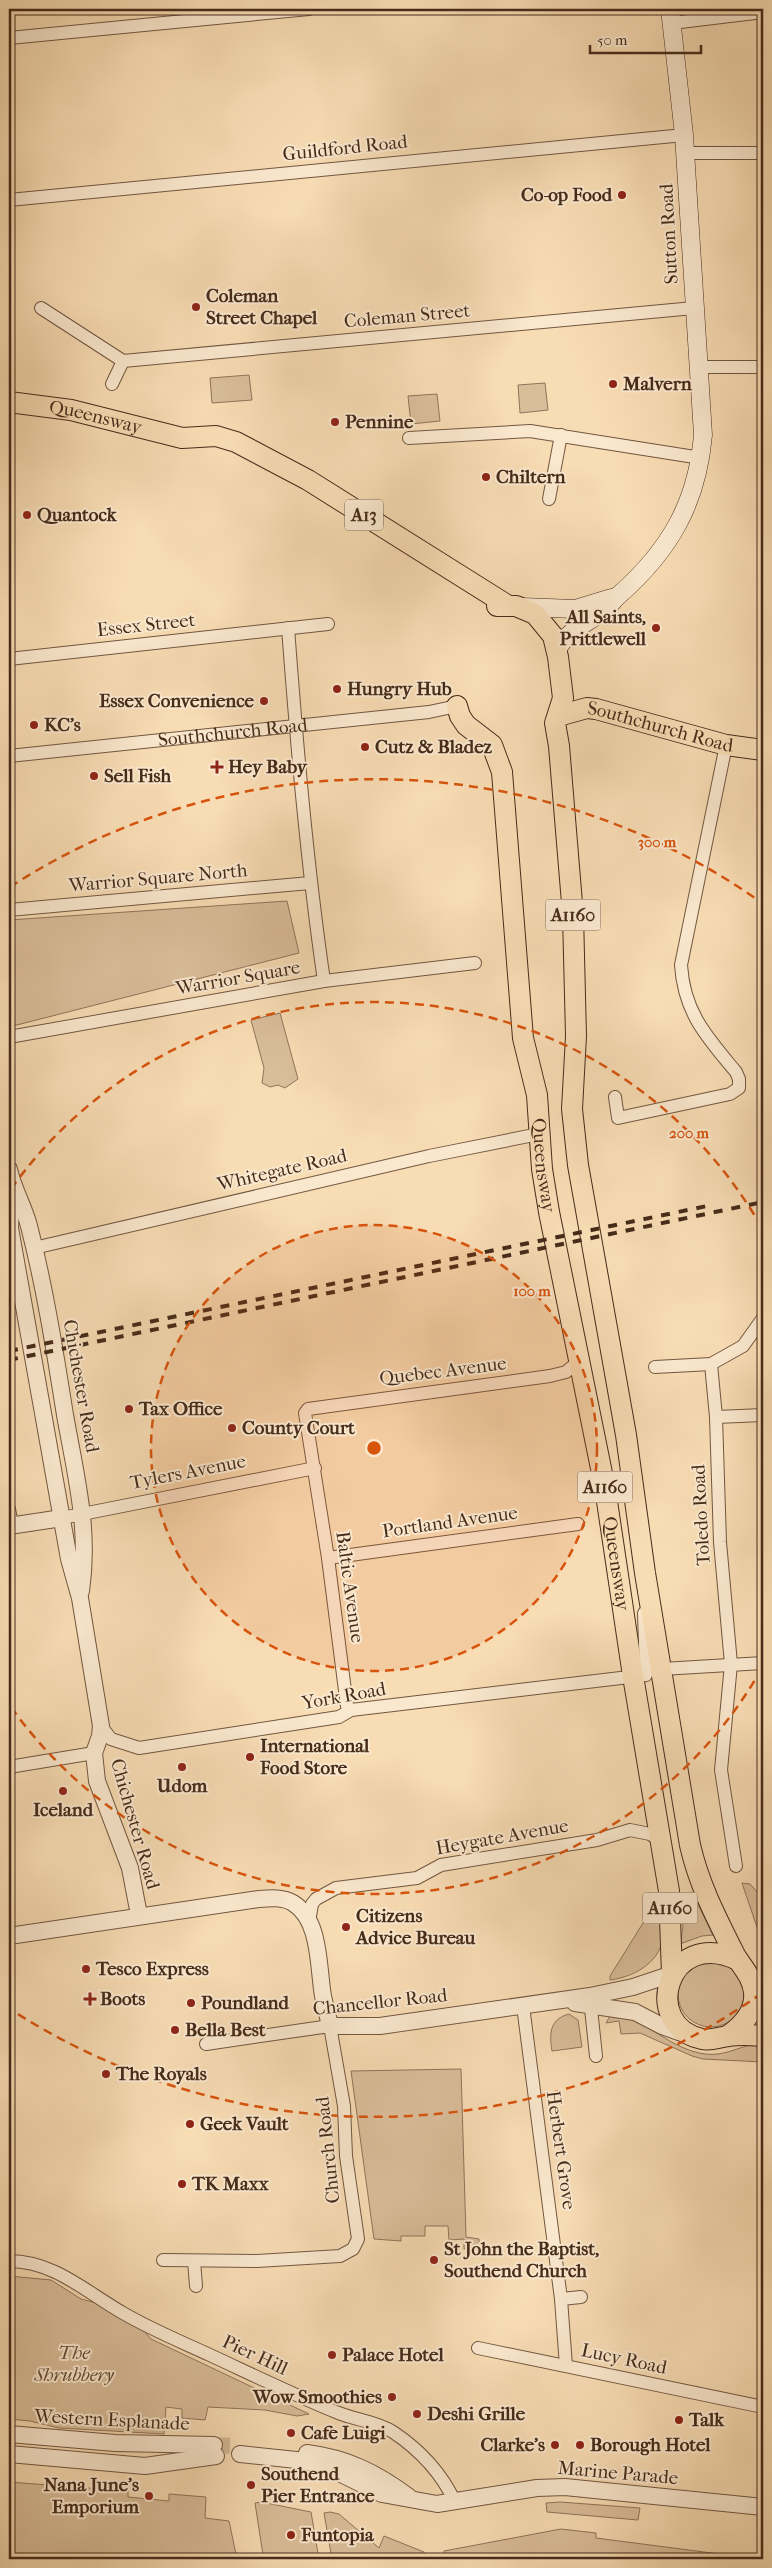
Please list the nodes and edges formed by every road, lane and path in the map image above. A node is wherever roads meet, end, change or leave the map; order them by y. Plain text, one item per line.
1 (309, 9) edge
2 (763, 12) edge
3 (671, 16) edge
4 (9, 38) edge
5 (684, 135) junction
6 (686, 153) junction
7 (763, 153) edge
8 (9, 200) edge
9 (41, 308) dead end
10 (694, 308) junction
11 (123, 361) junction
12 (698, 367) junction
13 (763, 367) edge
14 (112, 384) dead end
15 (9, 402) edge
16 (561, 435) junction
17 (409, 438) dead end
18 (701, 458) junction
19 (548, 499) dead end
20 (618, 596) junction
21 (507, 606) junction
22 (328, 624) dead end
23 (288, 628) junction
24 (557, 650) junction
25 (9, 659) edge
26 (457, 706) joint
27 (557, 719) junction
28 (295, 726) junction
29 (726, 745) junction
30 (762, 751) edge
31 (9, 756) edge
32 (310, 883) junction
33 (9, 910) edge
34 (475, 962) dead end
35 (324, 981) junction
36 (9, 1037) edge
37 (615, 1097) dead end
38 (539, 1134) junction
39 (10, 1177) edge
40 (34, 1248) junction
41 (12, 1252) edge
42 (763, 1318) edge
43 (580, 1360) junction
44 (711, 1364) junction
45 (654, 1367) dead end
46 (763, 1415) edge
47 (716, 1417) junction
48 (315, 1468) junction
49 (9, 1509) edge
50 (83, 1513) junction
51 (62, 1518) junction
52 (578, 1524) dead end
53 (10, 1526) edge
54 (328, 1558) junction
55 (645, 1573) junction
56 (80, 1598) junction
57 (763, 1663) edge
58 (731, 1664) junction
59 (662, 1669) junction
60 (633, 1676) junction
61 (351, 1710) junction
62 (101, 1726) junction
63 (94, 1752) junction
64 (9, 1767) edge
65 (661, 1841) junction
66 (736, 1866) dead end
67 (139, 1915) junction
68 (309, 1922) junction
69 (9, 1936) edge
70 (741, 1964) junction
71 (672, 1974) junction
72 (763, 1977) edge
73 (590, 2001) junction
74 (523, 2006) junction
75 (330, 2026) junction
76 (729, 2036) junction
77 (763, 2036) edge
78 (701, 2039) junction
79 (206, 2044) dead end
80 (596, 2056) dead end
81 (163, 2260) dead end
82 (15, 2261) edge
83 (194, 2261) junction
84 (196, 2286) dead end
85 (581, 2297) dead end
86 (561, 2299) junction
87 (478, 2348) dead end
88 (566, 2366) junction
89 (763, 2407) edge
90 (9, 2434) edge
91 (9, 2454) edge
92 (411, 2499) junction
93 (454, 2502) junction
94 (763, 2507) edge

1 - 4 street
2 - 3 street
3 - 5 main road, Sutton Road
5 - 6 main road, Sutton Road
5 - 8 street, Guildford Road
6 - 7 street
6 - 10 main road, Sutton Road
9 - 11 street
10 - 11 street, Coleman Street
10 - 12 main road, Sutton Road
11 - 14 street
12 - 13 street
12 - 18 main road, Sutton Road
15 - 21 main road, Queensway / A13
16 - 17 street
16 - 18 street
16 - 19 street
18 - 20 main road, Sutton Road
20 - 21 main road, Sutton Road
20 - 24 main road, Sutton Road
21 - 24 main road
22 - 23 street, Essex Street
23 - 25 street, Essex Street
23 - 28 street
24 - 27 main road
26 - 28 street, Southchurch Road
26 - 38 main road, Queensway / A1160
27 - 29 main road, Southchurch Road
27 - 55 main road, Queensway / A1160
28 - 31 street, Southchurch Road
28 - 32 street
29 - 30 main road, Southchurch Road
29 - 37 street
32 - 33 street, Warrior Square North
32 - 35 street
34 - 35 street, Warrior Square
35 - 36 street, Warrior Square
38 - 40 street, Whitegate Road
38 - 43 main road, Queensway / A1160
39 - 40 street, Chichester Road
39 - 41 street, Chichester Road
40 - 50 street, Chichester Road
41 - 51 street, Chichester Road
42 - 44 street
43 - 48 street, Quebec Avenue
43 - 60 main road, Queensway / A1160
44 - 45 street
44 - 47 street, Toledo Road
46 - 47 street
47 - 58 street, Toledo Road
48 - 50 street, Tylers Avenue
48 - 54 street, Baltic Avenue
49 - 53 street
50 - 51 street, Tylers Avenue
50 - 56 street, Chichester Road
51 - 53 street, Tylers Avenue
51 - 56 street, Chichester Road
52 - 54 street, Portland Avenue
54 - 61 street, Baltic Avenue
55 - 59 main road, Queensway / A1160
55 - 60 street
56 - 62 street, Chichester Road
57 - 58 street
58 - 59 street
58 - 66 street, Toledo Road
59 - 70 main road, Queensway / A1160
60 - 61 street, York Road
60 - 65 main road, Queensway / A1160
61 - 62 street, York Road
62 - 63 street, Chichester Road
63 - 64 street
63 - 67 street, Chichester Road
65 - 68 street, Heygate Avenue
65 - 71 main road, Queensway / A1160
67 - 68 street, Church Road
67 - 69 street
68 - 75 street, Church Road
70 - 71 main road
70 - 72 main road
70 - 76 main road, Queensway
71 - 73 street, Chancellor Road
71 - 78 main road, Queensway
73 - 74 street, Chancellor Road
73 - 78 street, Chancellor Road
73 - 80 street
74 - 75 street, Chancellor Road
74 - 86 street, Herbert Grove
75 - 79 street, Chancellor Road
75 - 83 street, Church Road
76 - 77 main road
76 - 78 main road
81 - 83 street, Church Road
82 - 93 street, Pier Hill
83 - 84 street
85 - 86 street
86 - 88 street, Herbert Grove
87 - 88 street, Lucy Road
88 - 89 street, Lucy Road
90 - 91 street, Western Esplanade
92 - 92 street, Marine Parade
92 - 93 street, Marine Parade
93 - 94 street, Marine Parade

